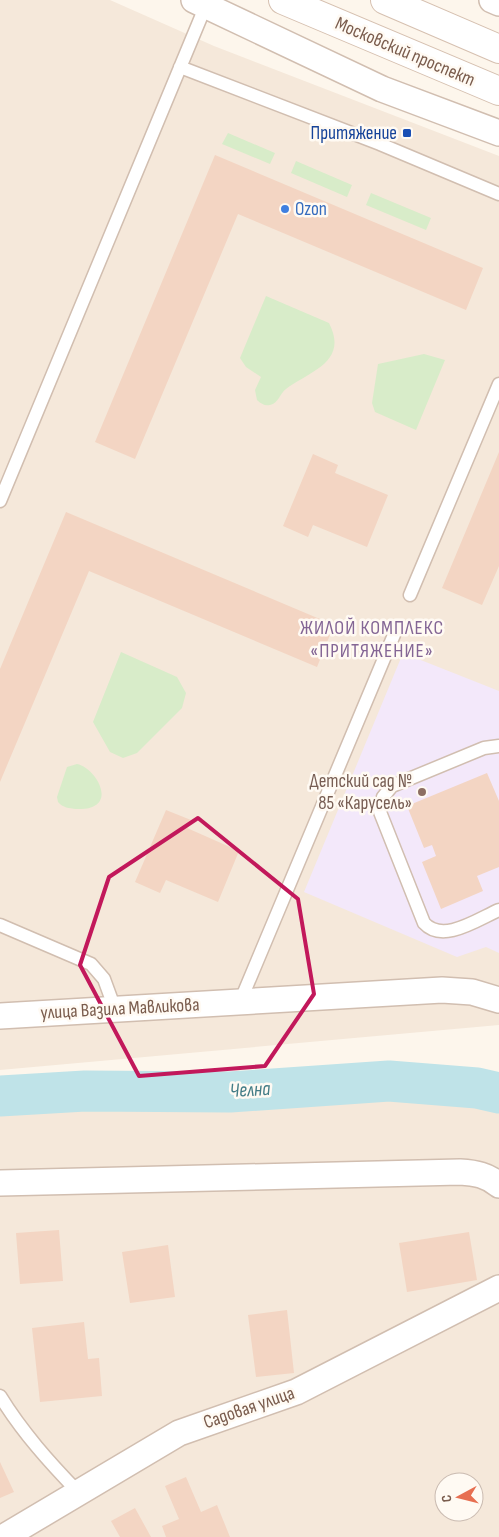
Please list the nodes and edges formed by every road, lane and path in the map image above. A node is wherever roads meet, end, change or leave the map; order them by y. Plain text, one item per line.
1 (283, 0) edge
2 (385, 0) edge
3 (492, 0) edge
4 (200, 3) edge
5 (499, 3) edge
6 (499, 49) edge
7 (180, 67) junction
8 (499, 91) edge
9 (499, 132) edge
10 (499, 194) edge
11 (499, 384) edge
12 (0, 501) edge
13 (410, 595) dead end
14 (396, 630) dead end
15 (499, 746) edge
16 (499, 910) edge
17 (0, 925) edge
18 (499, 1000) edge
19 (240, 1002) junction
20 (115, 1009) junction
21 (0, 1016) edge
22 (0, 1183) edge
23 (499, 1185) edge
24 (499, 1288) edge
25 (0, 1396) edge
26 (79, 1493) junction
27 (4, 1537) edge

1 - 8 main road, Московский проспект
2 - 6 main road, Московский проспект
3 - 5 street
4 - 7 lane
4 - 9 street
7 - 10 lane
7 - 12 lane
11 - 13 lane
14 - 19 lane
15 - 16 lane
17 - 20 lane
18 - 19 street, улица Вазила Мавликова
19 - 20 street, улица Вазила Мавликова
20 - 21 street, улица Вазила Мавликова
22 - 23 street
24 - 26 street, Садовая улица
25 - 26 lane
26 - 27 street, Садовая улица

